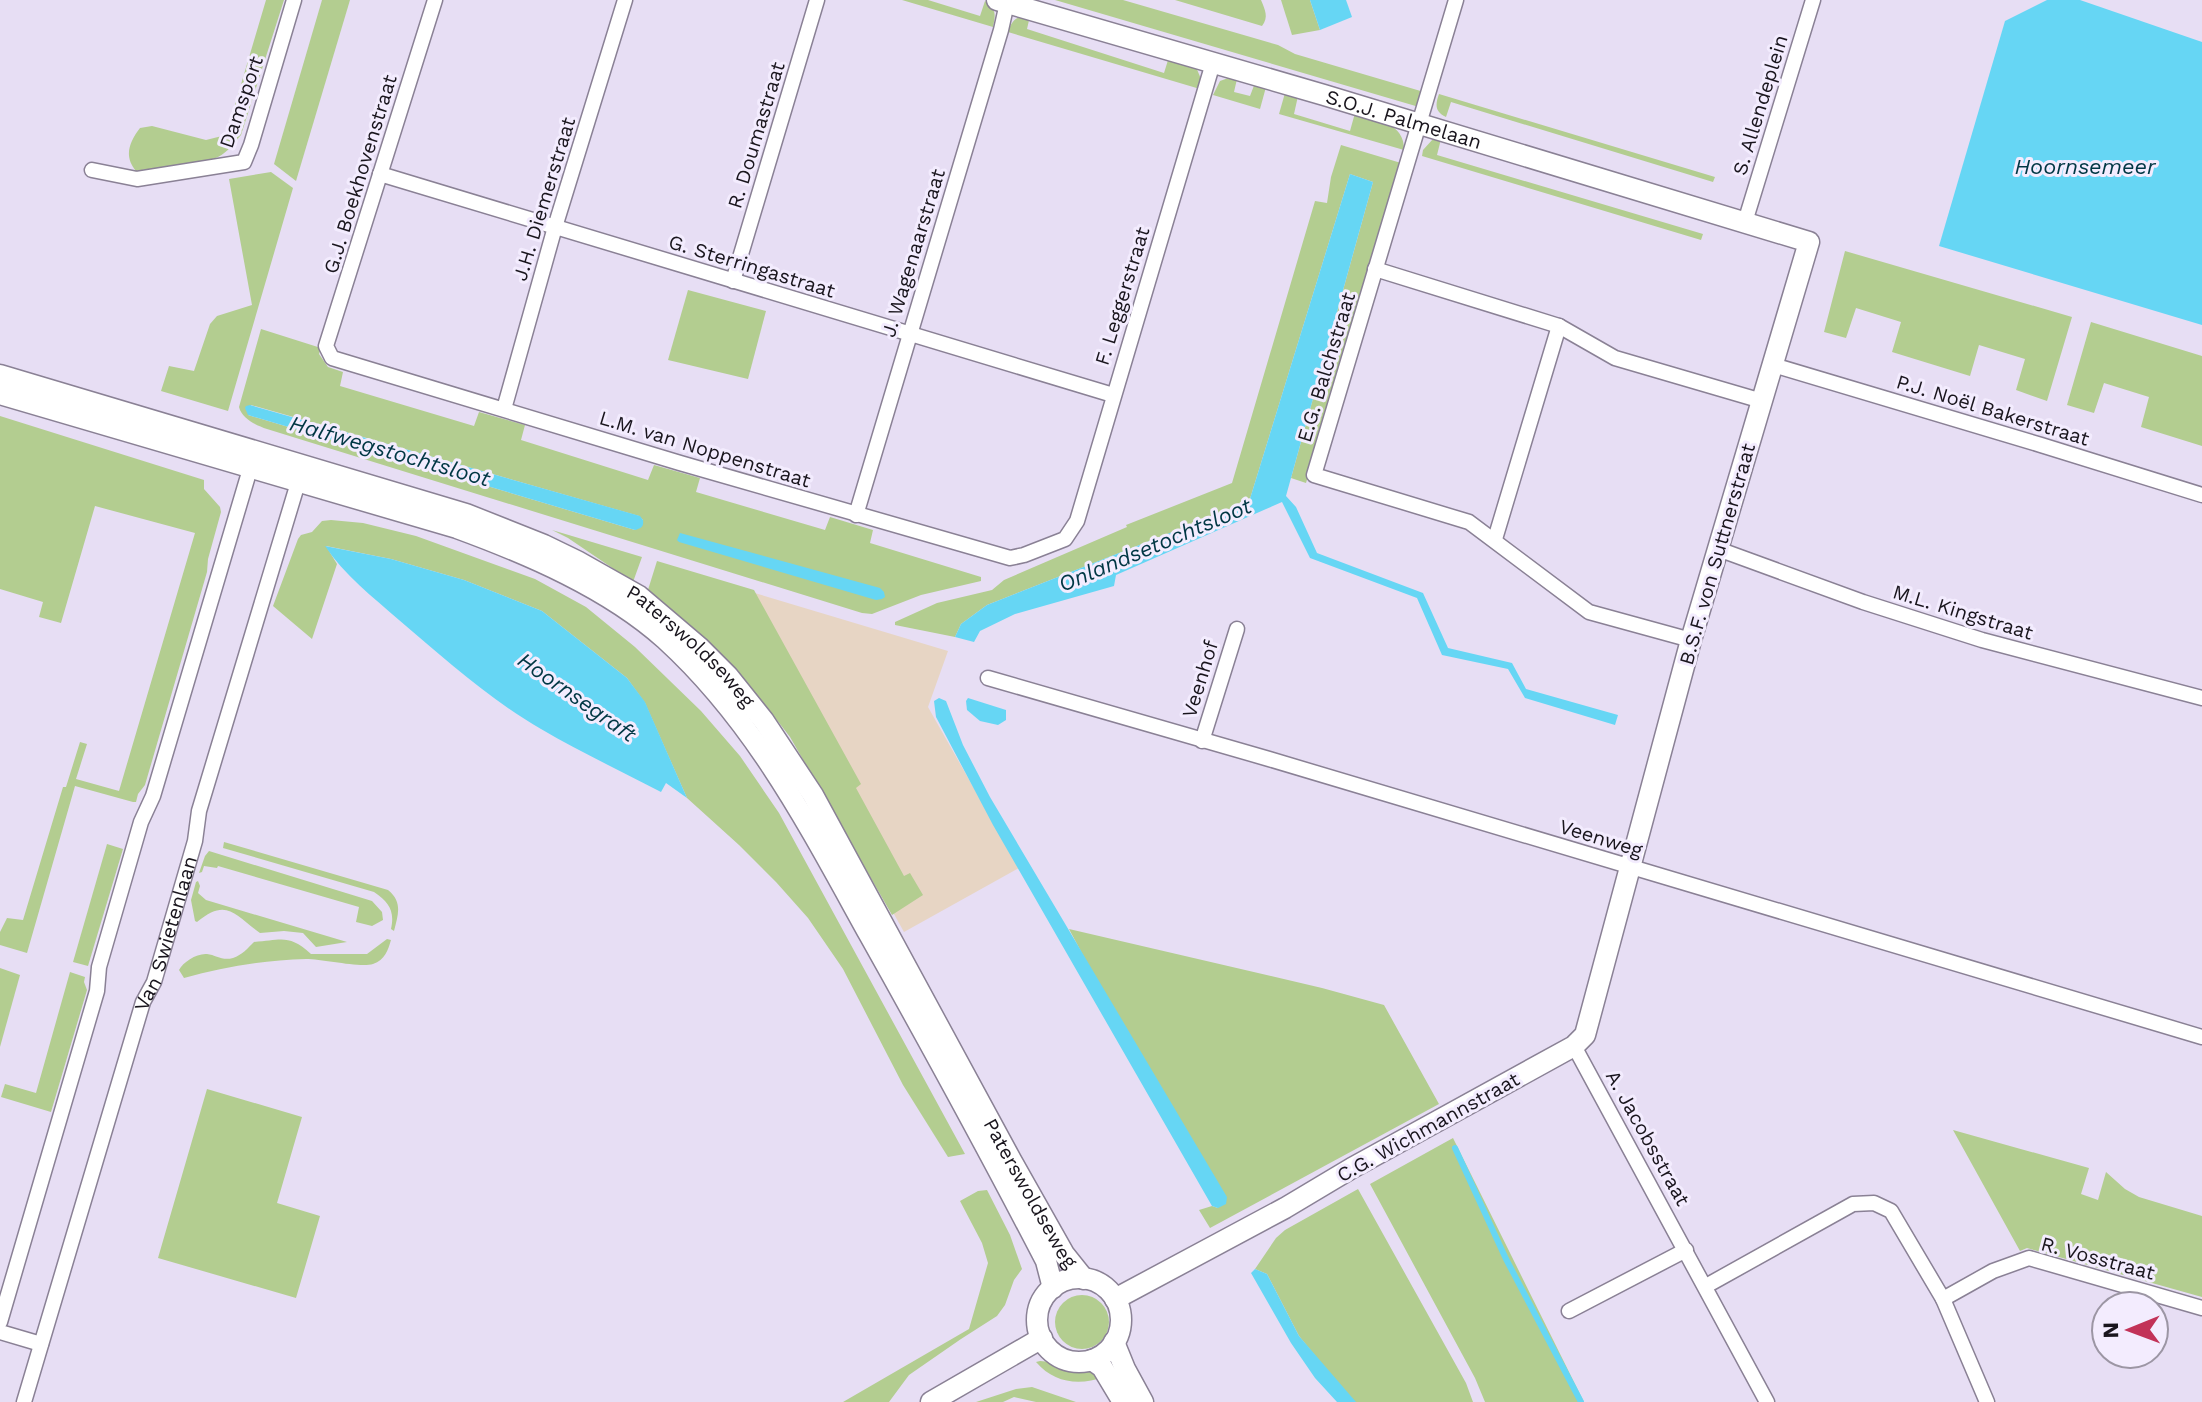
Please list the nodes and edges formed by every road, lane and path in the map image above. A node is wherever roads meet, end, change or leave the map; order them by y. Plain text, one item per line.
1 (294, 0) edge
2 (435, 0) edge
3 (625, 0) edge
4 (817, 0) edge
5 (1456, 0) edge
6 (1813, 0) edge
7 (1002, 2) edge
8 (1213, 63) junction
9 (1420, 123) junction
10 (92, 170) dead end
11 (380, 174) junction
12 (1745, 222) junction
13 (555, 227) junction
14 (1809, 242) joint
15 (1375, 269) junction
16 (733, 281) junction
17 (1559, 326) junction
18 (910, 334) junction
19 (332, 358) joint
20 (1773, 365) junction
21 (0, 375) edge
22 (0, 394) edge
23 (1113, 395) junction
24 (1762, 401) junction
25 (504, 409) junction
26 (253, 459) junction
27 (301, 473) junction
28 (2202, 495) edge
29 (856, 515) junction
30 (1065, 539) joint
31 (1495, 539) junction
32 (1718, 549) junction
33 (1237, 629) dead end
34 (1691, 640) junction
35 (988, 678) dead end
36 (2202, 698) edge
37 (1202, 741) junction
38 (1631, 868) junction
39 (2202, 1037) edge
40 (1574, 1046) junction
41 (1686, 1250) junction
42 (1084, 1279) junction
43 (1706, 1286) junction
44 (1053, 1288) junction
45 (1115, 1299) junction
46 (1943, 1299) junction
47 (2202, 1308) edge
48 (1569, 1311) dead end
49 (0, 1322) edge
50 (0, 1332) edge
51 (1042, 1338) junction
52 (1114, 1342) junction
53 (41, 1344) junction
54 (1092, 1360) junction
55 (24, 1402) edge
56 (931, 1402) edge
57 (1123, 1402) edge
58 (1143, 1402) edge
59 (1767, 1402) edge
60 (1987, 1402) edge

1 - 10 street, Damsport
2 - 11 street, G.J. Boekhovenstraat
3 - 13 street, J.H. Diemerstraat
4 - 16 street, R. Doumastraat
5 - 9 street, E.G. Balchstraat
6 - 12 street, S. Allendeplein
7 - 8 main road, S.O.J. Palmelaan
7 - 18 street, J. Wagenaarstraat
8 - 9 main road, S.O.J. Palmelaan
8 - 23 street, F. Leggerstraat
9 - 12 main road, S.O.J. Palmelaan
9 - 15 street, E.G. Balchstraat
11 - 13 street, G. Sterringastraat
11 - 19 street, G.J. Boekhovenstraat
12 - 14 main road, S.O.J. Palmelaan
13 - 16 street, G. Sterringastraat
13 - 25 street, J.H. Diemerstraat
14 - 20 main road, B.S.F. von Suttnerstraat
15 - 17 street
15 - 31 street, E.G. Balchstraat
16 - 18 street, G. Sterringastraat
17 - 24 street
17 - 31 street
18 - 23 street, G. Sterringastraat
18 - 29 street, J. Wagenaarstraat
19 - 25 street, L.M. van Noppenstraat
20 - 24 main road, B.S.F. von Suttnerstraat
20 - 28 street, P.J. Noël Bakerstraat
21 - 26 main road, Paterswoldseweg
22 - 26 main road, Paterswoldseweg
23 - 30 street, F. Leggerstraat
24 - 32 main road, B.S.F. von Suttnerstraat
25 - 29 street, L.M. van Noppenstraat
26 - 27 main road, Paterswoldseweg
26 - 49 street
27 - 42 main road, Paterswoldseweg
27 - 44 main road, Paterswoldseweg
27 - 53 street, Van Swietenlaan
29 - 30 street, L.M. van Noppenstraat
31 - 34 street, E.G. Balchstraat
32 - 34 main road, B.S.F. von Suttnerstraat
32 - 36 street, M.L. Kingstraat
33 - 37 street, Veenhof
34 - 38 main road, B.S.F. von Suttnerstraat
35 - 37 street, Veenweg
37 - 38 street, Veenweg
38 - 39 street, Veenweg
38 - 40 main road
40 - 41 street, A. Jacobsstraat
40 - 45 main road, C.G. Wichmannstraat
41 - 43 street, A. Jacobsstraat
41 - 48 street
42 - 44 main road
42 - 45 main road
43 - 46 street
43 - 59 street, A. Jacobsstraat
44 - 51 main road
45 - 52 main road
46 - 47 street, R. Vosstraat
46 - 60 street
50 - 53 street
51 - 54 main road
51 - 56 main road
52 - 54 main road
52 - 58 main road
53 - 55 street, Van Swietenlaan
54 - 57 main road

